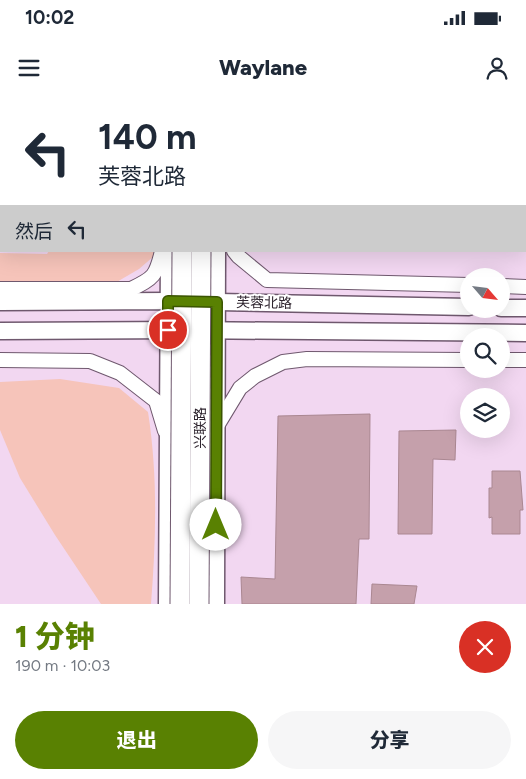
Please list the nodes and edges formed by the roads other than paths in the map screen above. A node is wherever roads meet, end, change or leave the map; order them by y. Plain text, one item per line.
1 (162, 252) edge
2 (169, 252) edge
3 (182, 252) edge
4 (201, 252) edge
5 (218, 252) edge
6 (235, 252) edge
7 (460, 285) edge
8 (510, 286) edge
9 (526, 287) edge
10 (0, 289) edge
11 (168, 301) junction
12 (0, 302) edge
13 (217, 302) junction
14 (460, 307) edge
15 (510, 308) edge
16 (526, 308) edge
17 (176, 330) junction
18 (217, 330) junction
19 (0, 331) edge
20 (526, 333) edge
21 (0, 360) edge
22 (460, 360) edge
23 (510, 360) edge
24 (526, 360) edge
25 (217, 426) junction
26 (168, 441) junction
27 (167, 604) edge
28 (180, 604) edge
29 (199, 604) edge
30 (216, 604) edge

1 - 10 main road
2 - 11 main road
3 - 28 highway, 兴联路, bridge
4 - 29 highway, 兴联路, bridge
5 - 13 main road, 兴联路
6 - 7 main road
8 - 9 main road
11 - 12 main road, 芙蓉北路
11 - 13 main road, 芙蓉北路
11 - 17 main road
13 - 14 main road, 芙蓉北路
13 - 18 main road, 兴联路
15 - 16 main road
17 - 18 main road
17 - 19 main road
17 - 26 main road
18 - 20 main road
18 - 25 main road, 兴联路
21 - 26 main road
22 - 25 main road
23 - 24 main road
25 - 30 main road, 兴联路
26 - 27 main road

